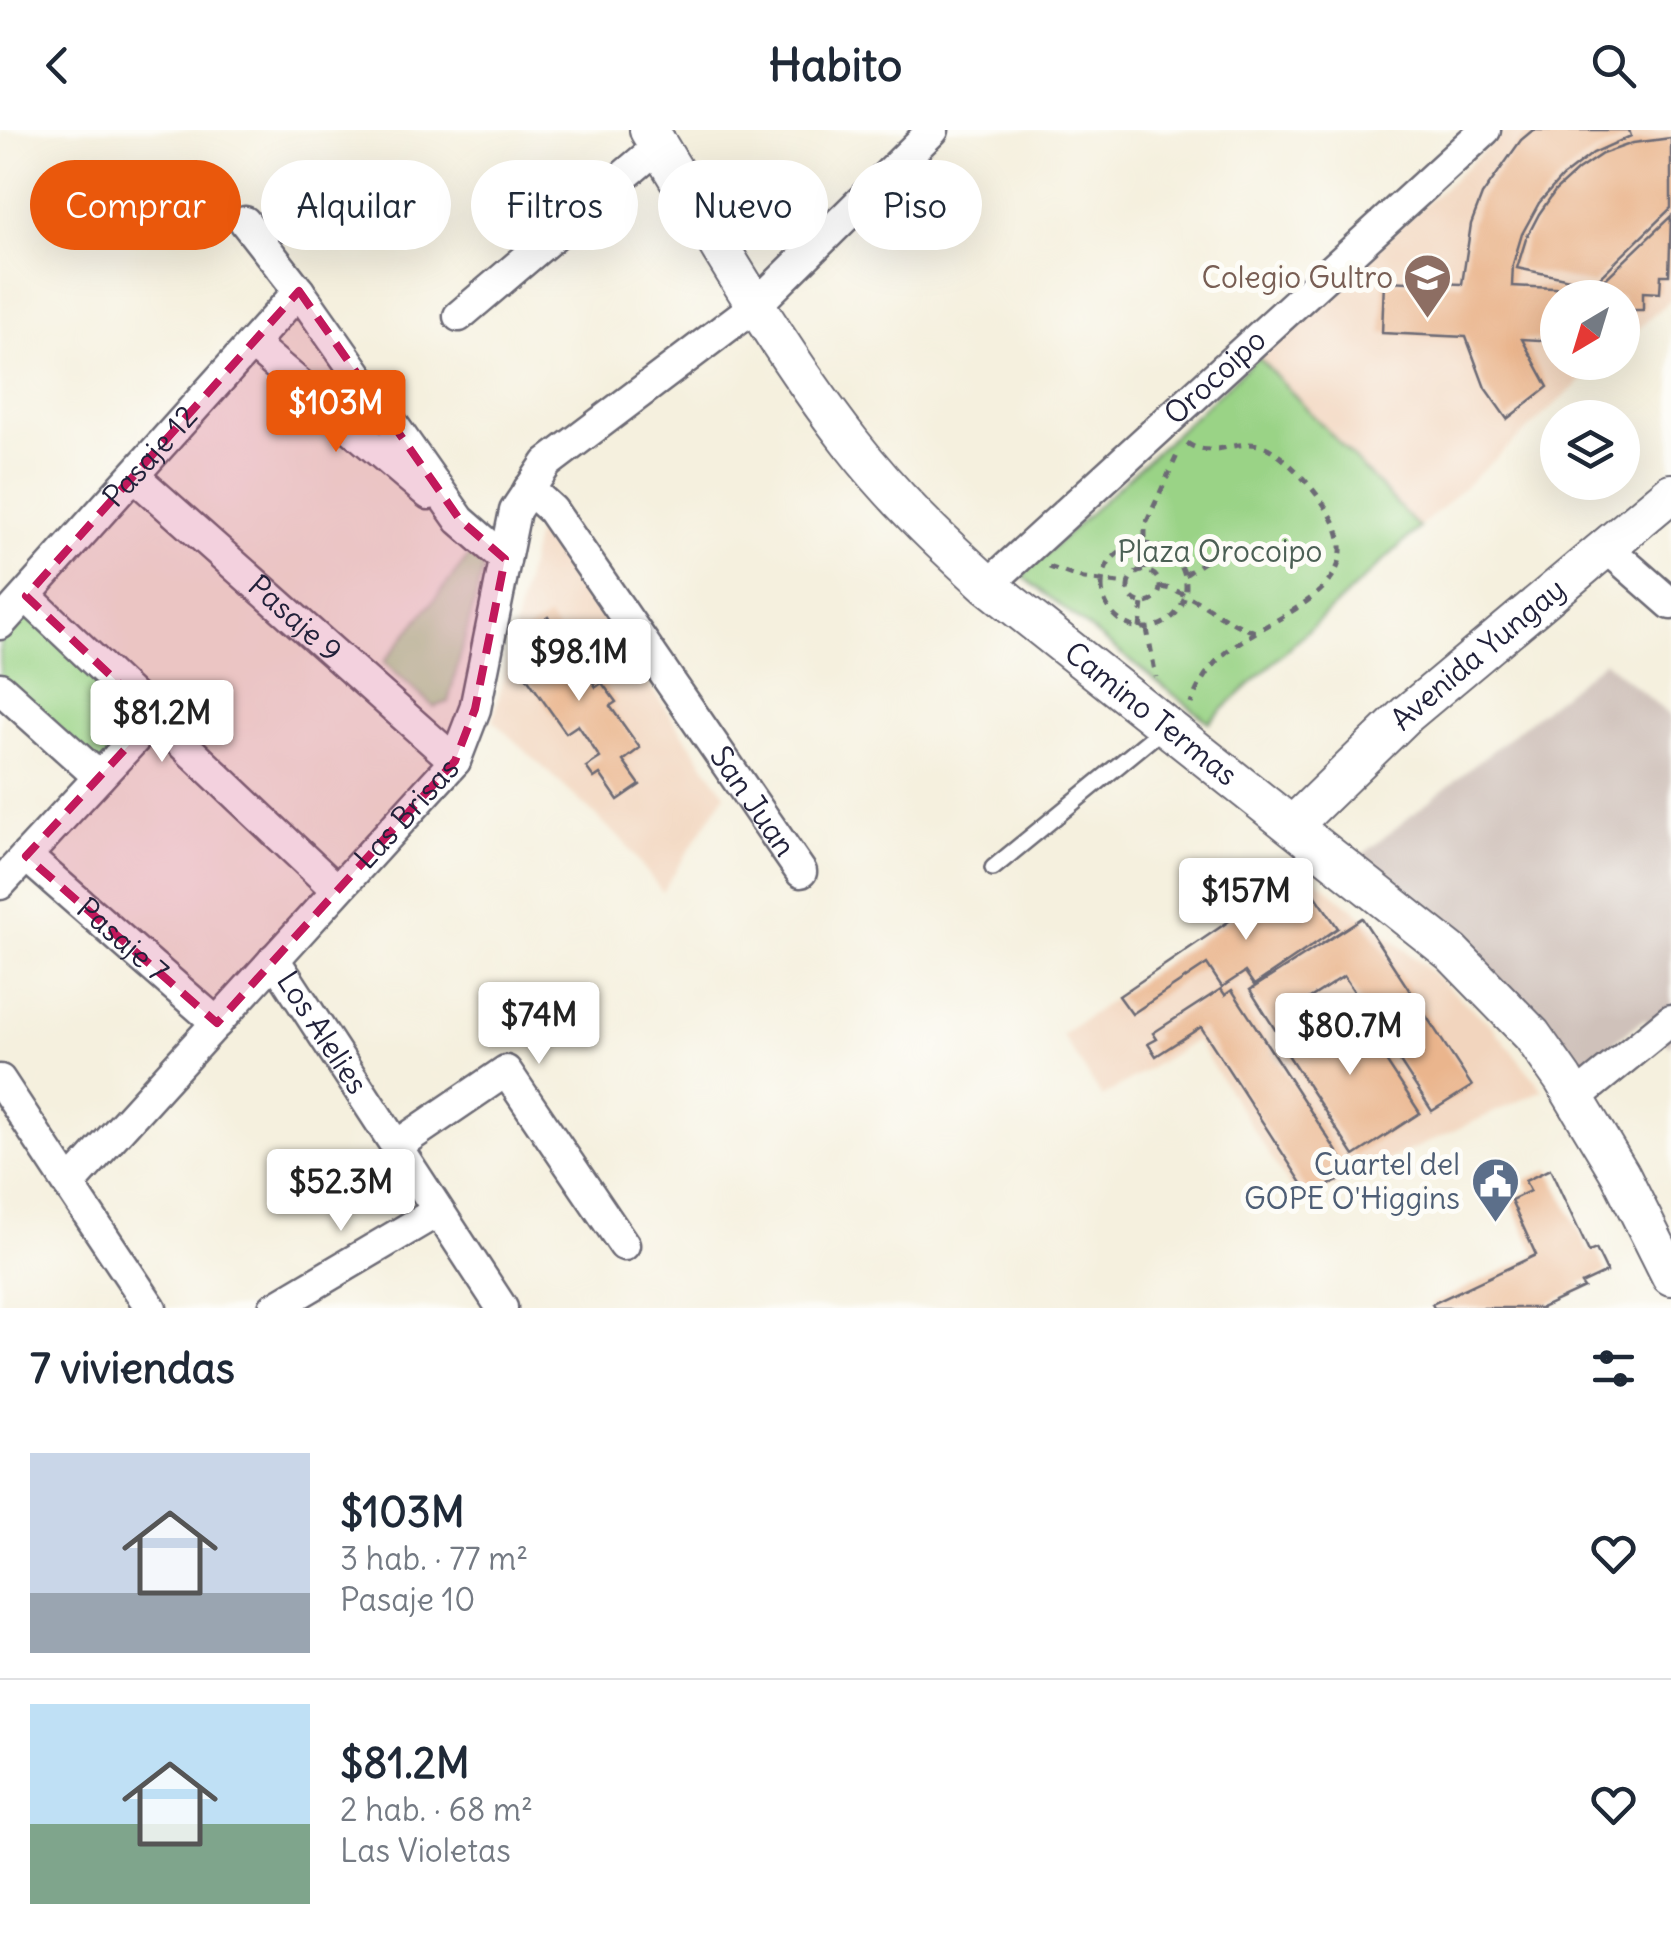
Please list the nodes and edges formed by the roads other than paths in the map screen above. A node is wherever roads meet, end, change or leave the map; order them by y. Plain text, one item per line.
1 (933, 130) edge
2 (1484, 130) edge
3 (654, 138) edge
4 (246, 222) dead end
5 (299, 291) junction
6 (756, 305) junction
7 (459, 316) dead end
8 (252, 344) junction
9 (134, 476) junction
10 (529, 489) junction
11 (1671, 492) edge
12 (460, 520) junction
13 (1606, 547) junction
14 (505, 559) junction
15 (988, 585) junction
16 (26, 596) junction
17 (1671, 604) edge
18 (0, 624) edge
19 (0, 688) edge
20 (155, 717) junction
21 (1178, 718) junction
22 (455, 762) junction
23 (99, 777) junction
24 (1293, 826) junction
25 (26, 856) junction
26 (993, 868) dead end
27 (801, 872) dead end
28 (0, 884) edge
29 (338, 890) junction
30 (274, 959) junction
31 (1671, 1020) edge
32 (216, 1022) junction
33 (0, 1080) edge
34 (1574, 1099) junction
35 (396, 1146) junction
36 (69, 1184) junction
37 (438, 1211) junction
38 (624, 1245) dead end
39 (1671, 1276) edge
40 (151, 1308) edge
41 (274, 1308) edge
42 (502, 1308) edge

1 - 6 street, Las Brisas
2 - 15 street, Orocoipo
3 - 6 street, Camino Termas
3 - 7 street
4 - 5 street
5 - 8 street, Pasaje 12
5 - 12 street
6 - 10 street, Las Brisas
6 - 15 street, Camino Termas
8 - 9 street, Pasaje 12
8 - 12 street
9 - 16 street, Pasaje 12
9 - 22 street, Pasaje 9
10 - 14 street, Las Brisas
10 - 27 street, San Juan
11 - 13 street, Avenida Yungay
12 - 14 street
13 - 17 street
13 - 24 street, Avenida Yungay
14 - 22 street, Las Brisas
15 - 21 street, Camino Termas
16 - 18 street, Pasaje 12
16 - 20 street
19 - 23 street
20 - 23 street
20 - 29 street
21 - 24 street, Camino Termas
21 - 26 lane
22 - 29 street, Las Brisas
23 - 25 street
24 - 34 street, Camino Termas
25 - 28 street
25 - 32 street, Pasaje 7
29 - 30 street, Las Brisas
30 - 32 street, Las Brisas
30 - 35 street, Los Alelies
31 - 34 street
32 - 36 street, Las Brisas
33 - 36 street
34 - 39 street, Camino Termas
35 - 37 street, Los Alelies
35 - 38 street
36 - 40 street
37 - 41 street
37 - 42 street, Los Alelies

